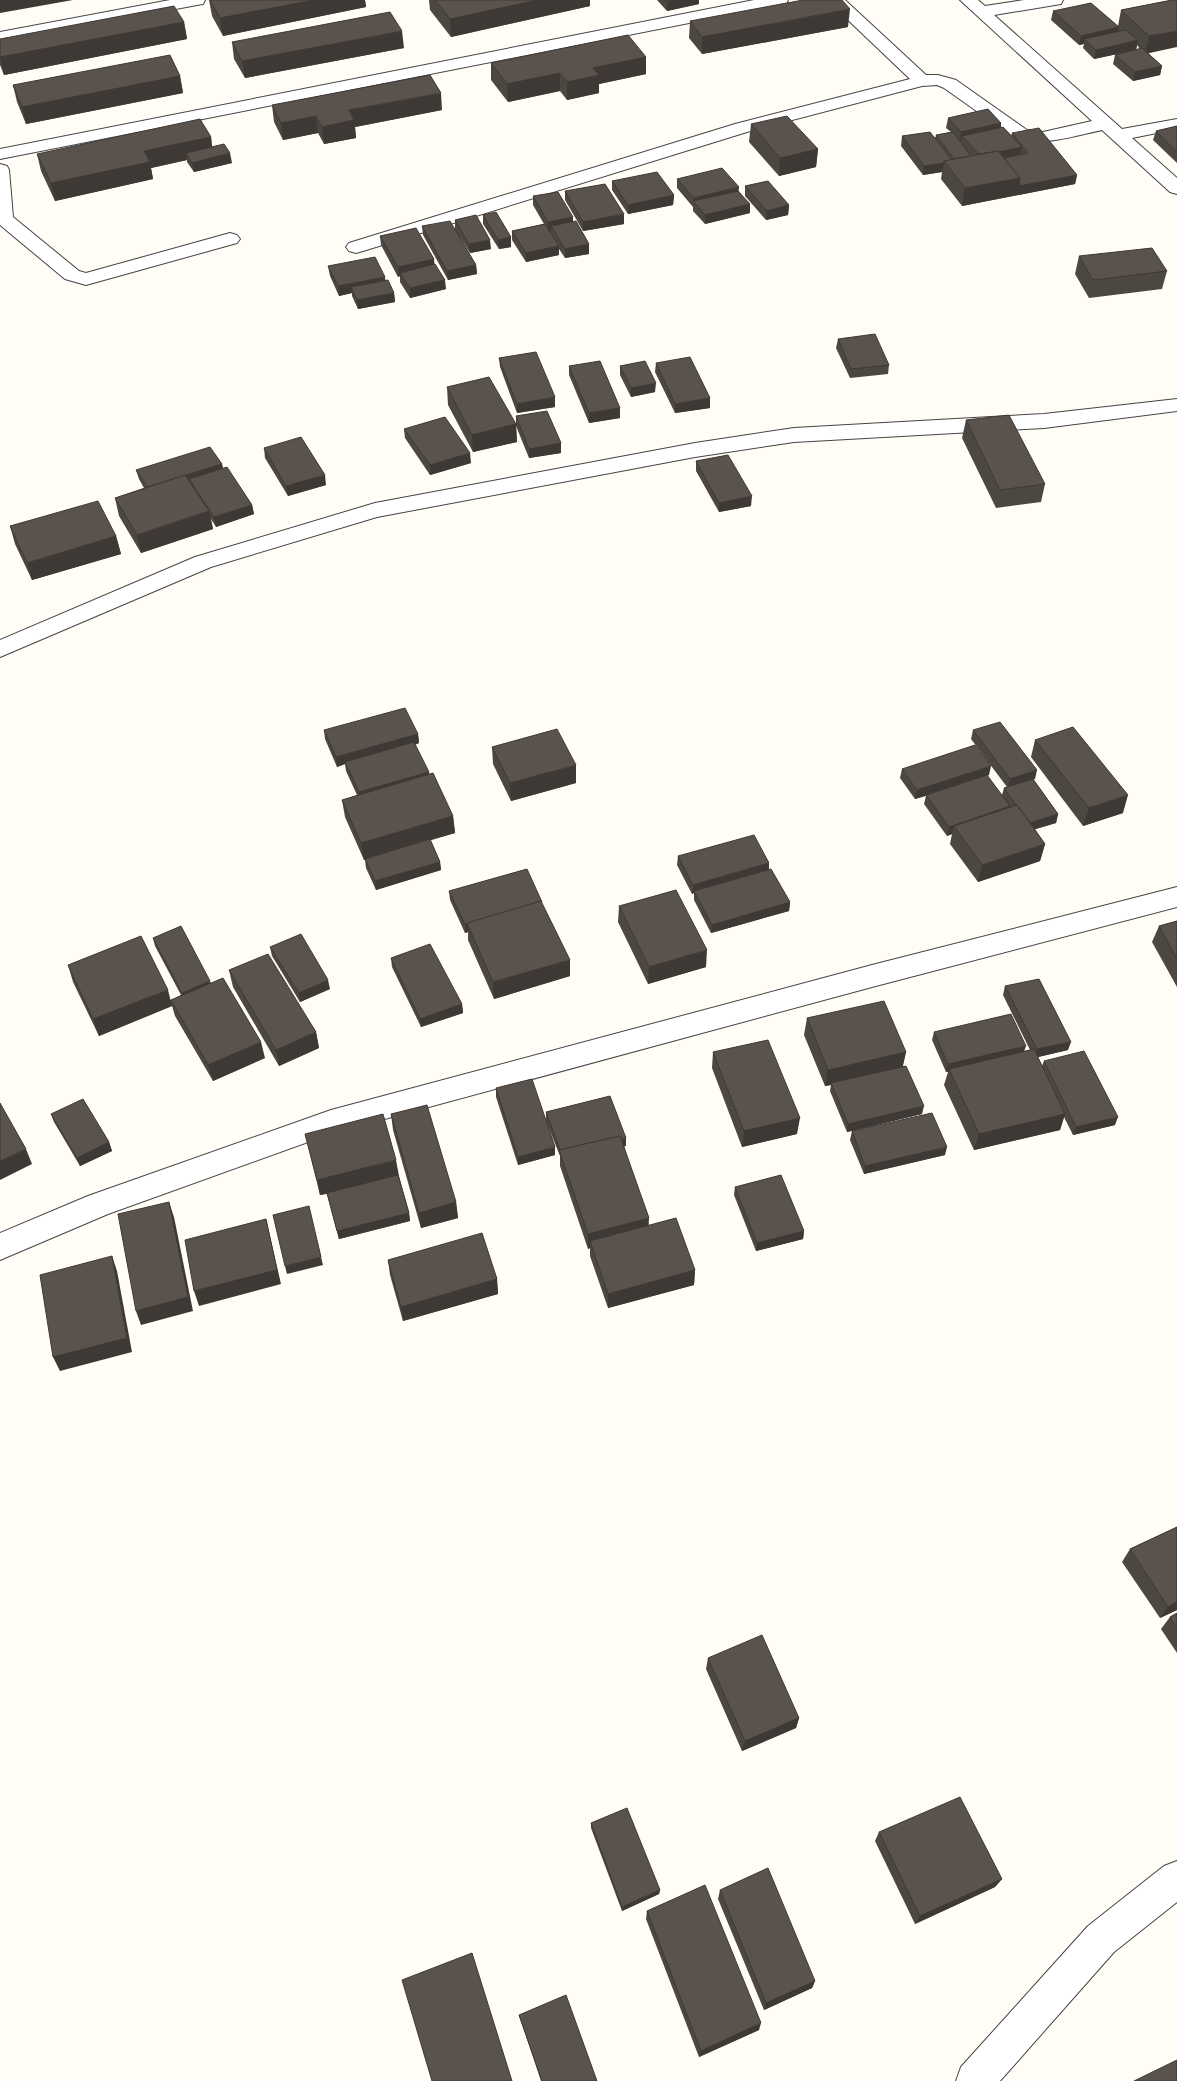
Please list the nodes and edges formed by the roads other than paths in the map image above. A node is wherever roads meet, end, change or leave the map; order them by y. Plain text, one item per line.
1 (197, 0) edge
2 (780, 0) edge
3 (835, 0) edge
4 (968, 0) edge
5 (1056, 0) edge
6 (981, 12) junction
7 (0, 37) edge
8 (922, 80) junction
9 (1177, 124) edge
10 (1112, 130) junction
11 (0, 154) edge
12 (0, 170) edge
13 (1177, 188) edge
14 (230, 239) dead end
15 (356, 246) dead end
16 (1177, 405) edge
17 (0, 649) edge
18 (1177, 897) edge
19 (0, 1246) edge
20 (1177, 1878) edge
21 (975, 2081) edge

1 - 7 street
2 - 11 street
3 - 8 street
4 - 6 street
5 - 6 street
6 - 10 street
8 - 10 street
8 - 15 street
9 - 10 street
10 - 13 street
12 - 14 street
16 - 17 street
18 - 19 street
20 - 21 street

